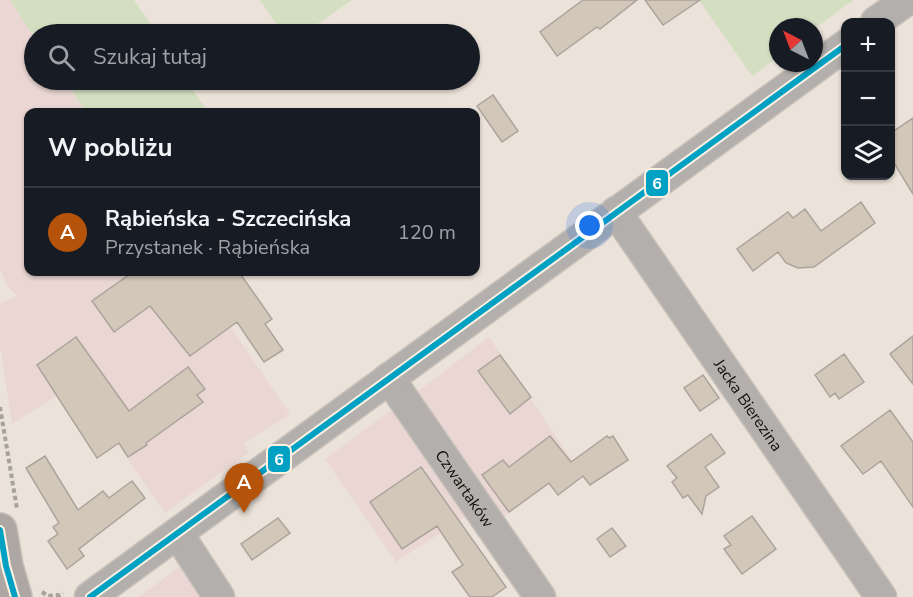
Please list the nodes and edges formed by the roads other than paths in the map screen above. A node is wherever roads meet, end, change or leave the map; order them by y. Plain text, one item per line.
1 (908, 6) edge
2 (884, 18) edge
3 (841, 49) edge
4 (616, 212) junction
5 (389, 378) junction
6 (9, 524) edge
7 (178, 534) junction
8 (3, 574) edge
9 (26, 592) edge
10 (80, 593) edge
11 (219, 597) edge
12 (540, 597) edge
13 (881, 597) edge

1 - 2 street
3 - 4 street
4 - 5 street
4 - 13 street, Jacka Bierezina
5 - 7 street
5 - 12 street, Czwartaków
6 - 8 main road
7 - 10 street
7 - 11 street
8 - 9 main road

